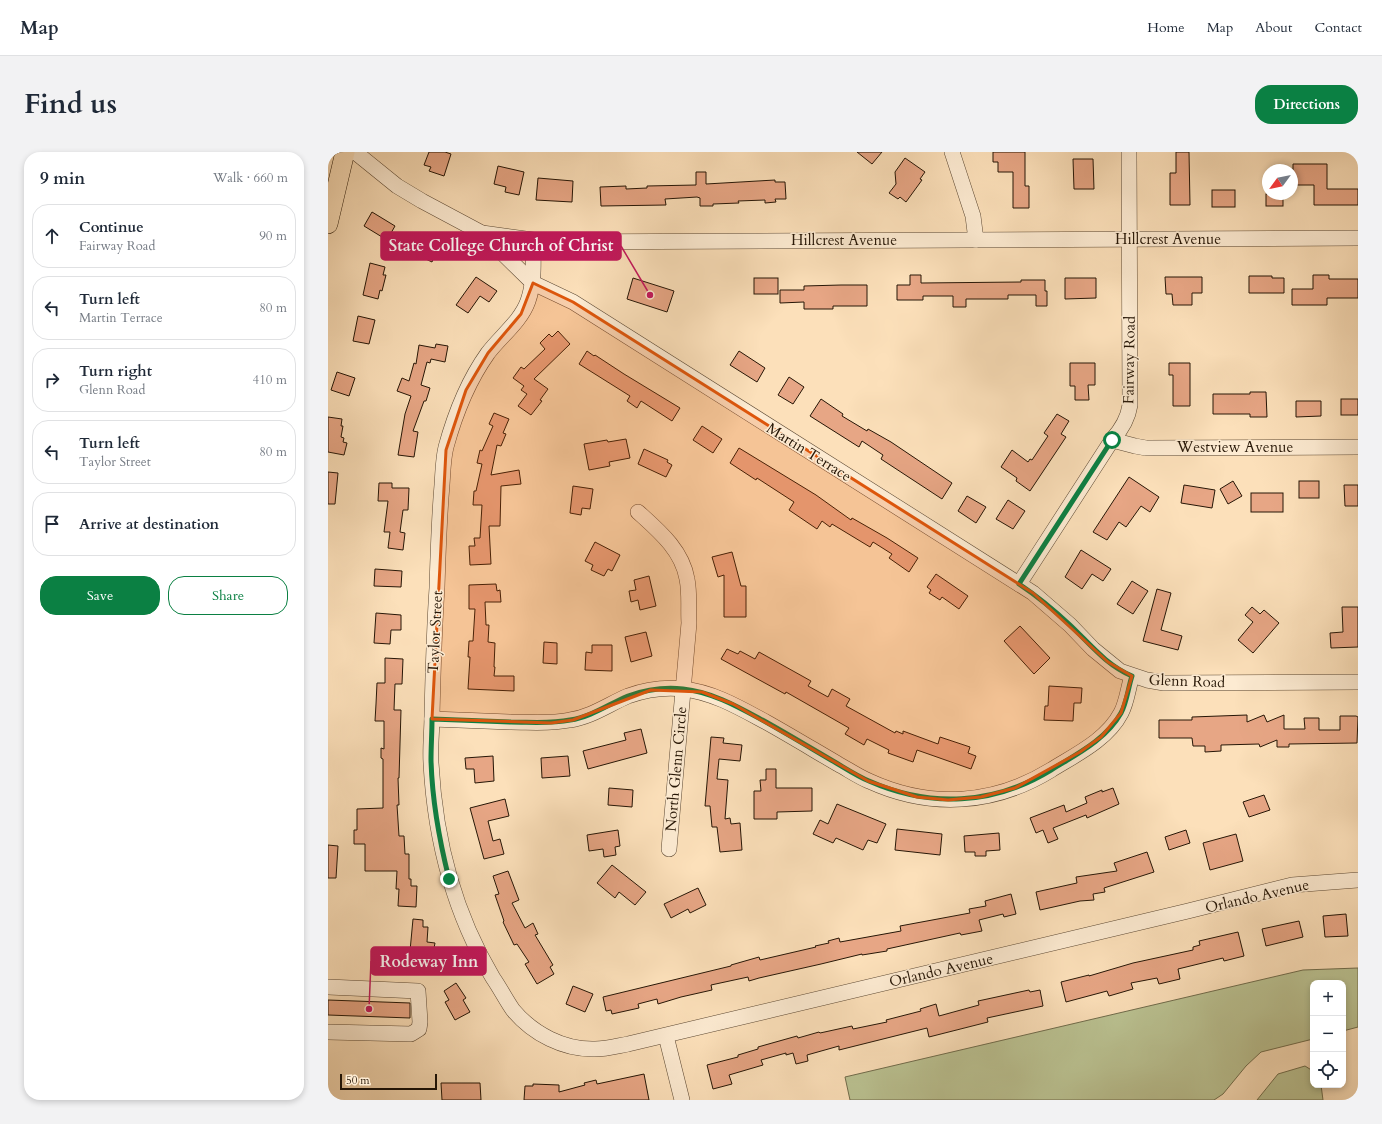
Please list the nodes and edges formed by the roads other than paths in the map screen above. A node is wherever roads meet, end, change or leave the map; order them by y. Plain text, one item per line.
1 (345, 152) edge
2 (355, 152) edge
3 (952, 152) edge
4 (1130, 152) edge
5 (328, 224) edge
6 (482, 233) junction
7 (1358, 238) edge
8 (1130, 239) junction
9 (533, 240) junction
10 (976, 240) junction
11 (533, 283) junction
12 (1112, 440) junction
13 (1358, 447) edge
14 (638, 512) dead end
15 (1019, 584) junction
16 (1132, 676) junction
17 (1358, 682) edge
18 (682, 689) junction
19 (432, 719) junction
20 (669, 849) dead end
21 (1358, 880) edge
22 (328, 987) edge
23 (529, 1026) joint
24 (328, 1032) edge
25 (666, 1036) junction
26 (682, 1100) edge

1 - 5 main road
2 - 6 street, Hillcrest Avenue
3 - 10 street
4 - 8 street, Fairway Road
6 - 9 street, Hillcrest Avenue
6 - 11 street, Martin Terrace
7 - 8 street, Hillcrest Avenue
8 - 10 street, Hillcrest Avenue
8 - 12 street, Fairway Road
9 - 10 street, Hillcrest Avenue
9 - 11 street, Taylor Street
11 - 15 street, Martin Terrace
11 - 19 street, Taylor Street
12 - 13 street, Westview Avenue
12 - 15 street, Fairway Road
14 - 18 street, North Glenn Circle
15 - 16 street, Martin Terrace
16 - 17 street, Glenn Road
16 - 18 street, Glenn Road
18 - 19 street, Glenn Road
18 - 20 street, North Glenn Circle
19 - 23 street, Taylor Street
21 - 25 street, Orlando Avenue
22 - 24 street
23 - 25 street, Orlando Avenue
25 - 26 street

